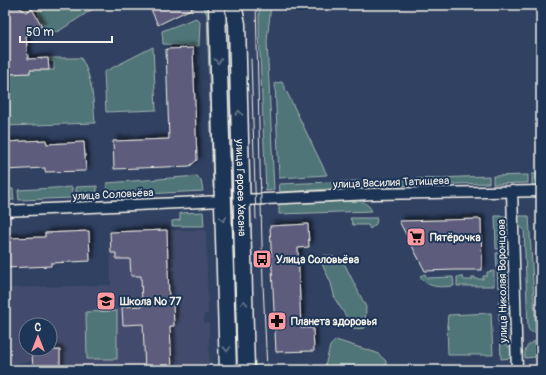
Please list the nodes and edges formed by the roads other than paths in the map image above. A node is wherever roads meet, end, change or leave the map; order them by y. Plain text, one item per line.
1 (216, 5) edge
2 (233, 5) edge
3 (238, 5) edge
4 (237, 24) junction
5 (541, 190) edge
6 (512, 191) junction
7 (242, 200) junction
8 (222, 201) junction
9 (5, 211) edge
10 (228, 370) edge
11 (246, 370) edge
12 (517, 370) edge

1 -> 8 main road, улица Героев Хасана
2 - 4 main road, улица Героев Хасана
3 - 4 main road
7 -> 4 main road, улица Героев Хасана
5 - 6 street, улица Василия Татищева
6 - 7 street, улица Василия Татищева
6 - 12 street, улица Николая Воронцова
11 -> 7 main road, улица Героев Хасана
8 - 9 street, улица Соловьёва
8 -> 10 main road, улица Героев Хасана

